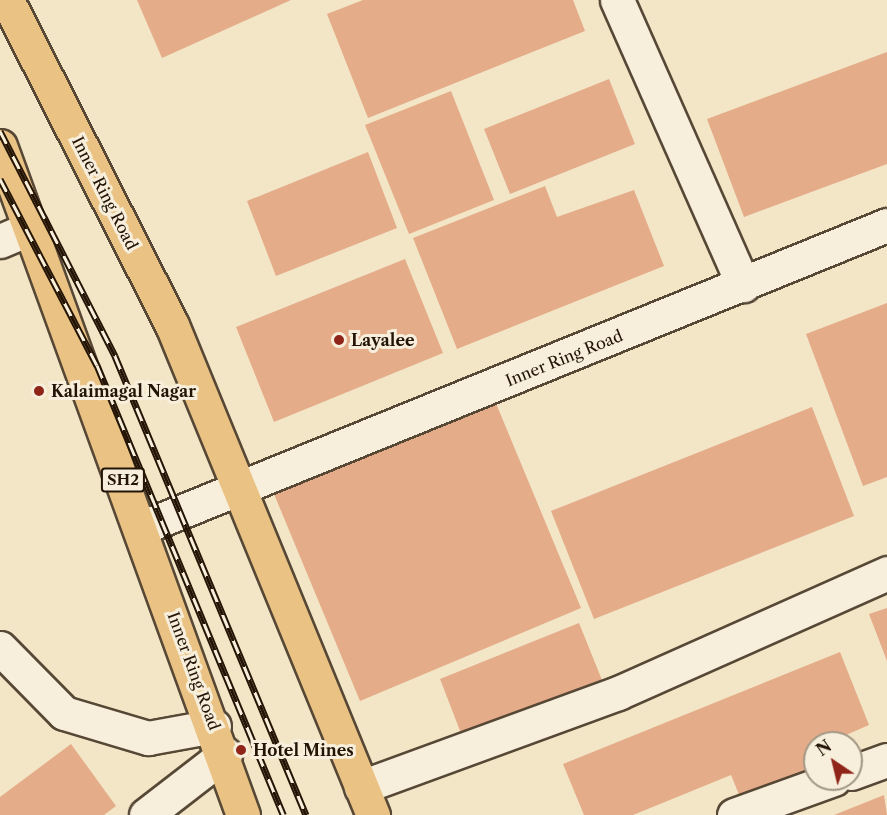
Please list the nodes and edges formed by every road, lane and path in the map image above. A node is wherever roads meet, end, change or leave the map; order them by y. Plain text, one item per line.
1 (7, 0) edge
2 (617, 0) edge
3 (0, 146) edge
4 (887, 225) edge
5 (31, 228) junction
6 (0, 241) edge
7 (743, 285) junction
8 (240, 489) junction
9 (141, 528) junction
10 (887, 573) edge
11 (0, 648) edge
12 (220, 740) junction
13 (887, 760) edge
14 (863, 769) edge
15 (803, 790) edge
16 (367, 801) edge
17 (146, 815) edge
18 (243, 815) edge
19 (734, 815) edge

1 - 8 main road, Inner Ring Road
2 - 7 street
3 - 5 main road, Inner Ring Road / SH2
4 - 7 street, Inner Ring Road
5 - 6 street
5 - 9 main road, Inner Ring Road / SH2
7 - 8 street, Inner Ring Road
8 - 9 street, Inner Ring Road
8 - 16 main road, Inner Ring Road
9 - 12 main road, Inner Ring Road / SH2
10 - 16 street
11 - 12 street
12 - 17 street
12 - 18 main road, Inner Ring Road / SH2
13 - 14 street
15 - 19 street

